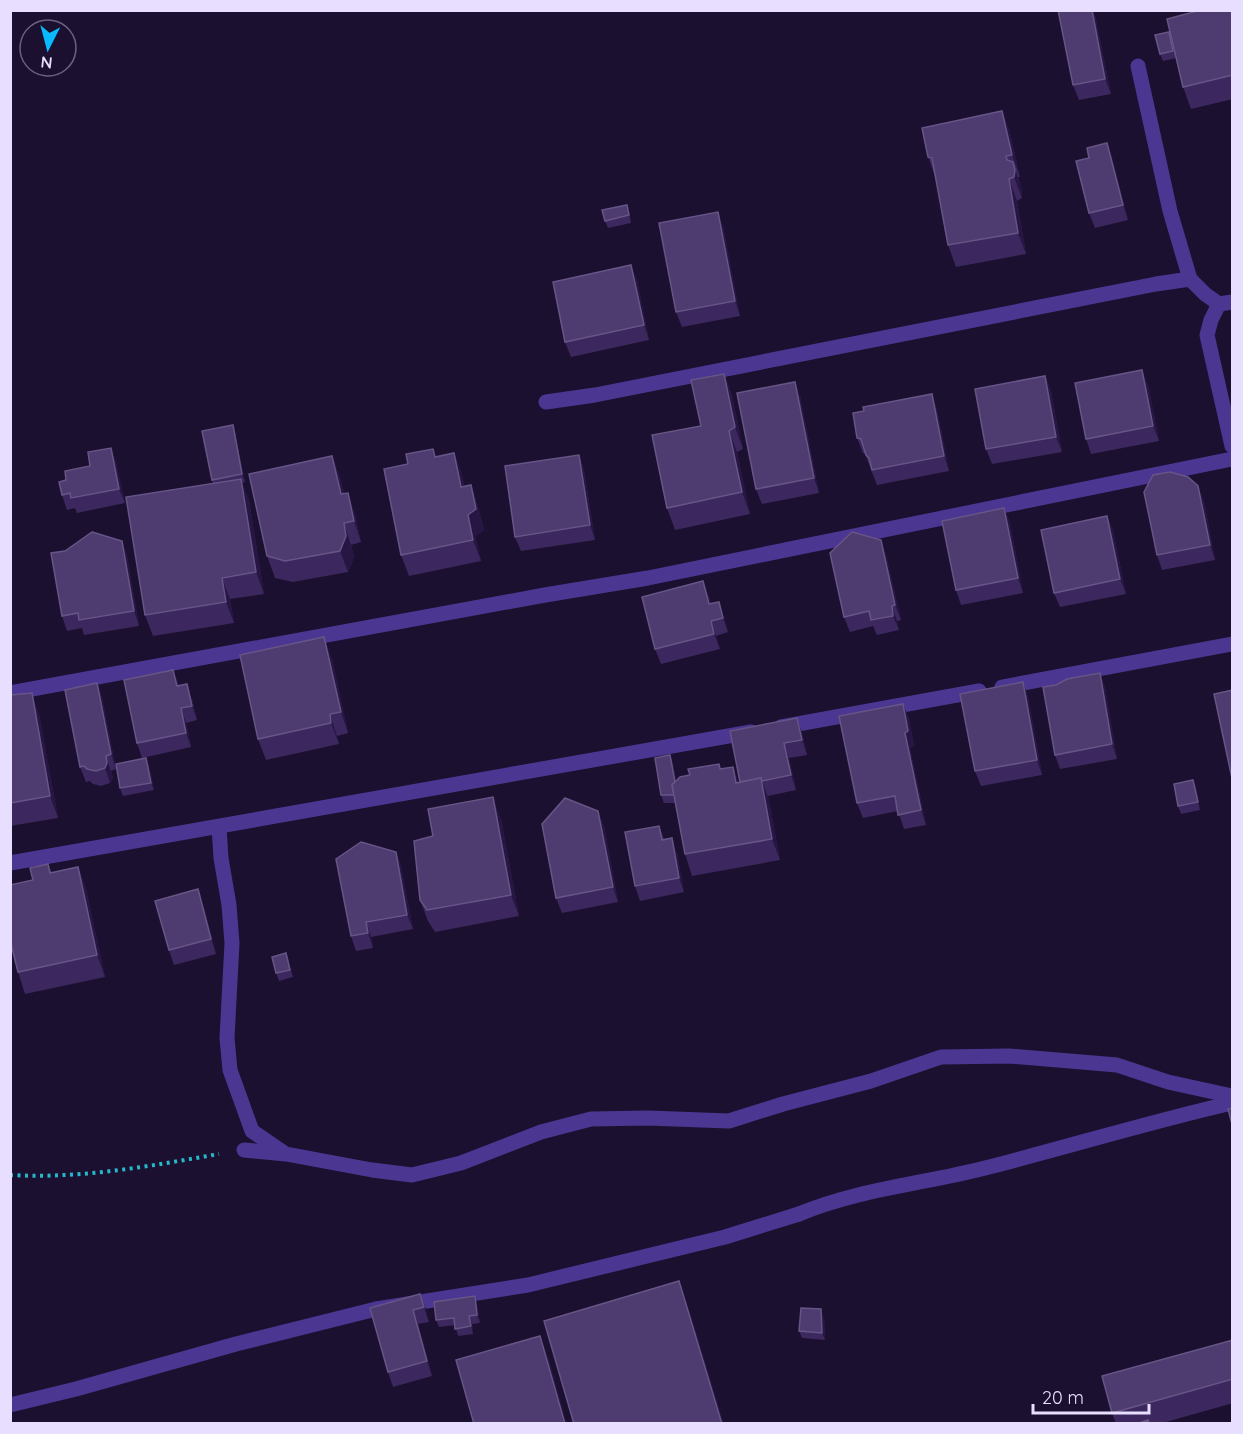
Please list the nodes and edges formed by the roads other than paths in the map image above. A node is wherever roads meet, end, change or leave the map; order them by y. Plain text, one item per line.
1 (1138, 66) dead end
2 (1190, 279) junction
3 (1226, 303) edge
4 (546, 402) dead end
5 (1233, 446) edge
6 (1233, 459) edge
7 (1233, 644) edge
8 (10, 693) edge
9 (219, 827) junction
10 (10, 863) edge
11 (1233, 1096) edge
12 (1233, 1103) edge
13 (244, 1150) road end
14 (286, 1154) junction
15 (10, 1405) edge

1 - 2 street
2 - 3 street
2 - 4 street
3 - 5 street
6 - 8 street
7 - 9 street
9 - 10 street
9 - 14 street
11 - 14 street
12 - 15 street
13 - 14 street

